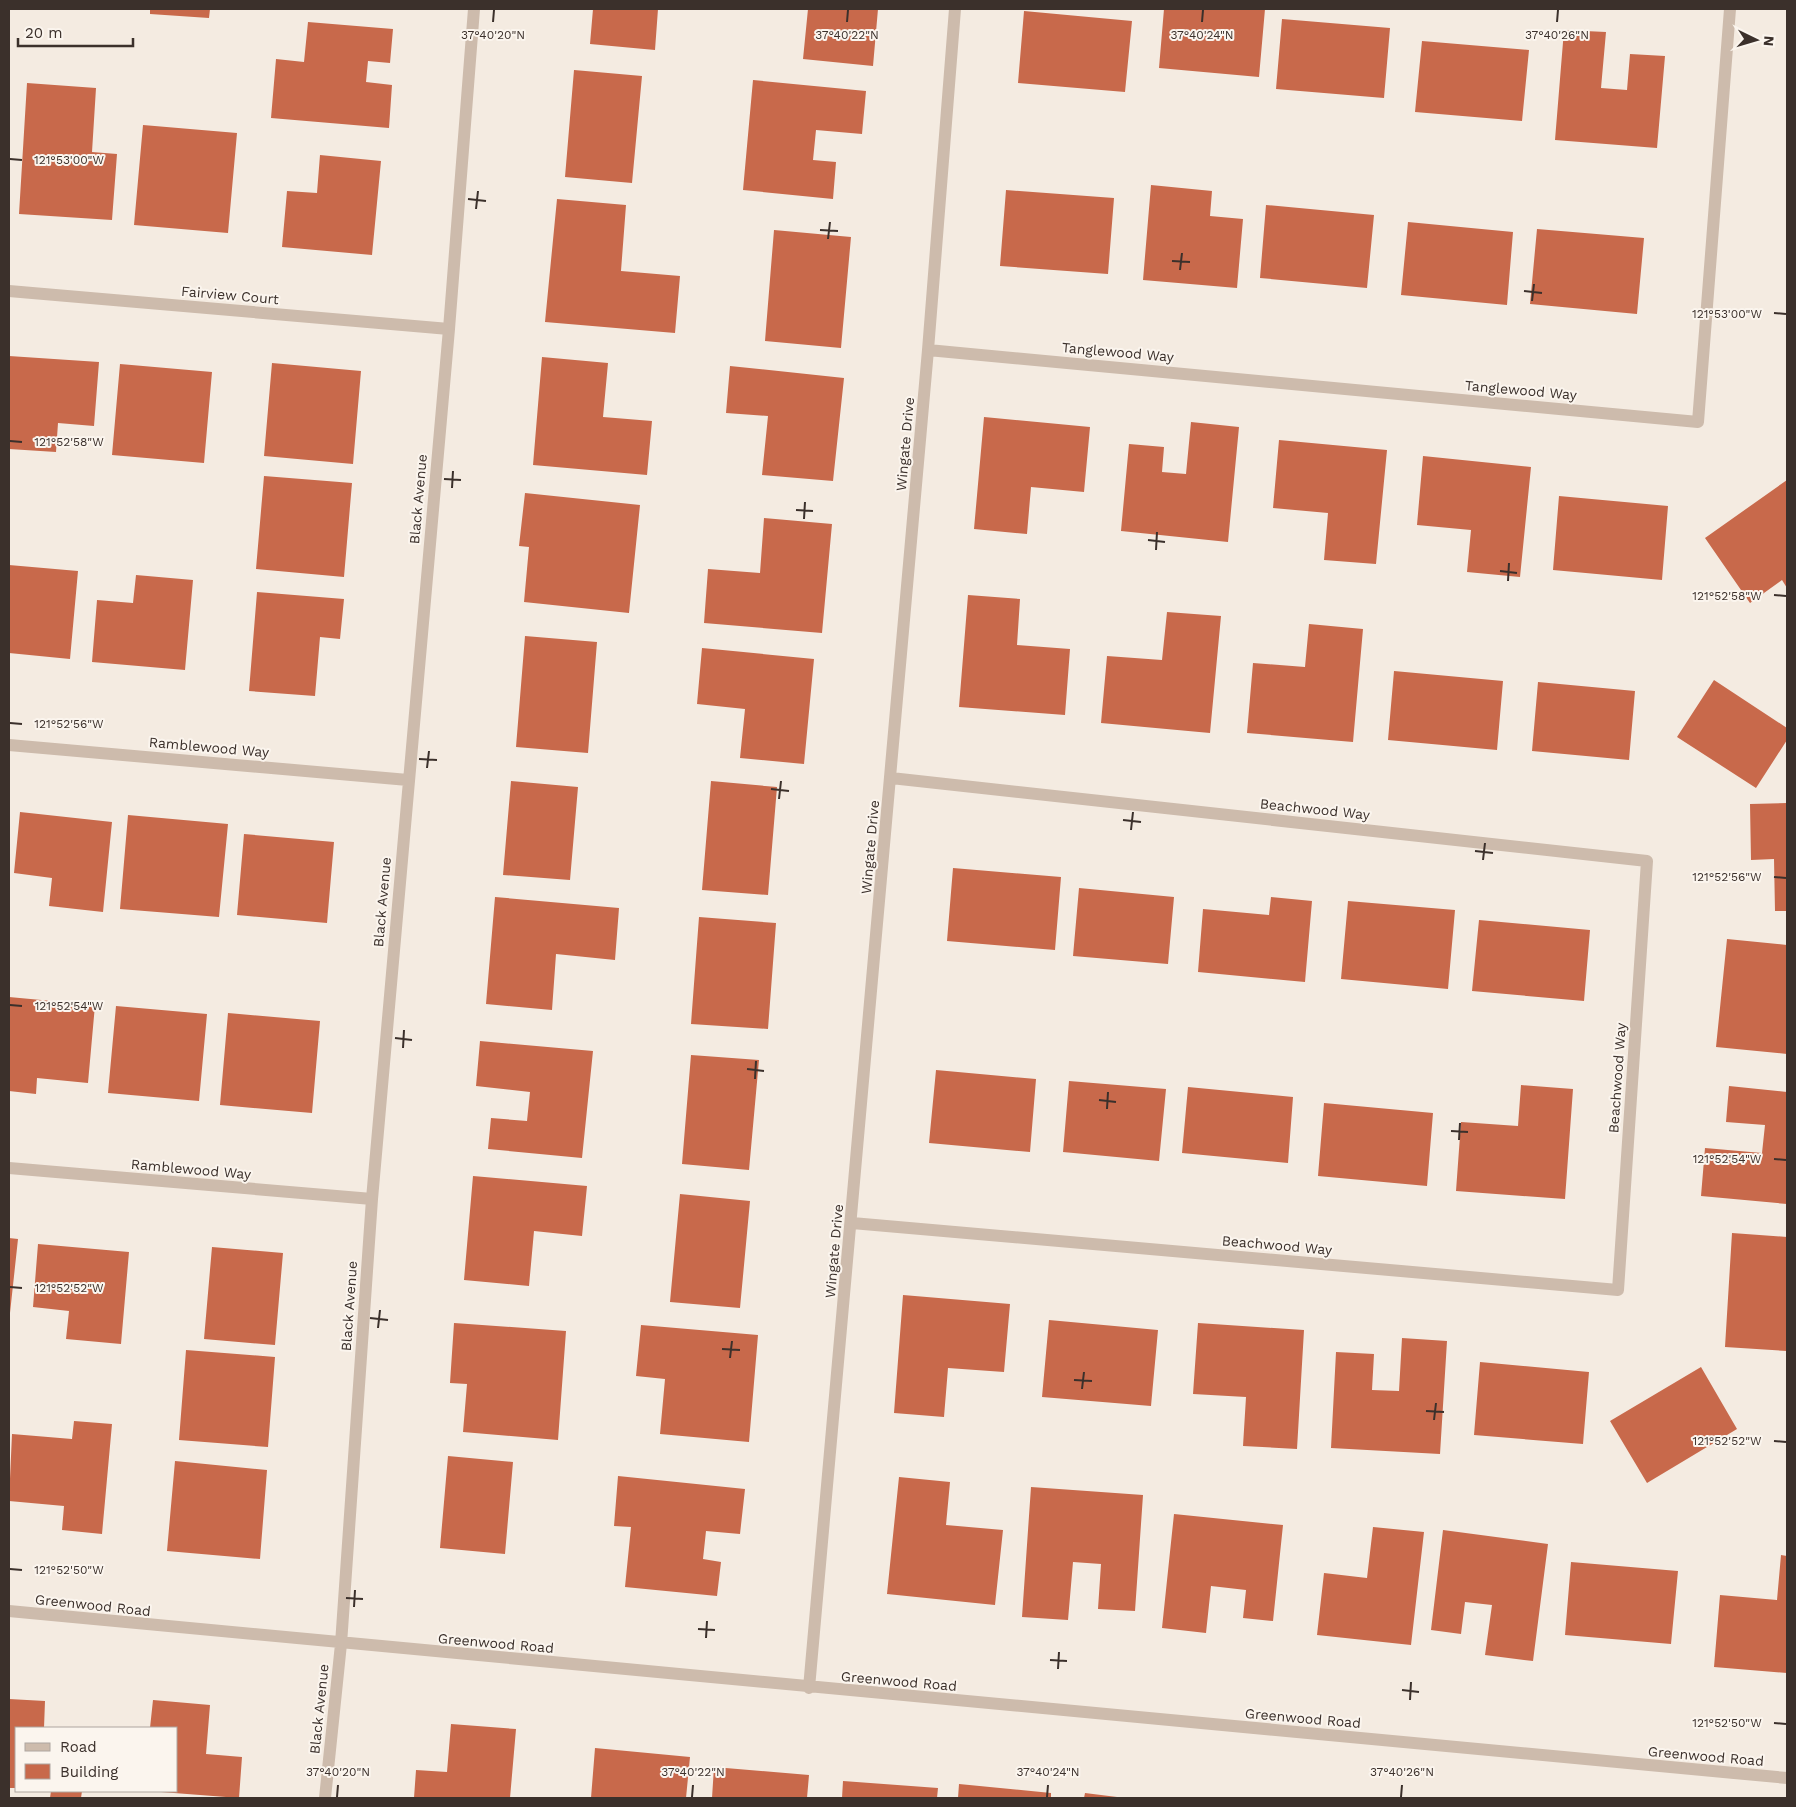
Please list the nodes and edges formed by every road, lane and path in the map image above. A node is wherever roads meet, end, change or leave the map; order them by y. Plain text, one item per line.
1 (474, 9) edge
2 (955, 9) edge
3 (1730, 9) edge
4 (9, 291) edge
5 (449, 330) junction
6 (928, 350) junction
7 (9, 745) edge
8 (891, 778) junction
9 (408, 780) junction
10 (9, 1168) edge
11 (372, 1199) junction
12 (852, 1223) junction
13 (9, 1611) edge
14 (341, 1644) junction
15 (809, 1688) junction
16 (1787, 1778) edge
17 (325, 1798) edge

1 - 5 street, Black Avenue
2 - 6 street, Wingate Drive
3 - 6 street, Tanglewood Way
4 - 5 street, Fairview Court
5 - 9 street, Black Avenue
6 - 8 street, Wingate Drive
7 - 9 street, Ramblewood Way
8 - 12 street, Wingate Drive
8 - 12 street, Beachwood Way
9 - 11 street, Black Avenue
10 - 11 street, Ramblewood Way
11 - 14 street, Black Avenue
12 - 15 street, Wingate Drive
13 - 14 street, Greenwood Road
14 - 15 street, Greenwood Road
14 - 17 street, Black Avenue
15 - 16 street, Greenwood Road

